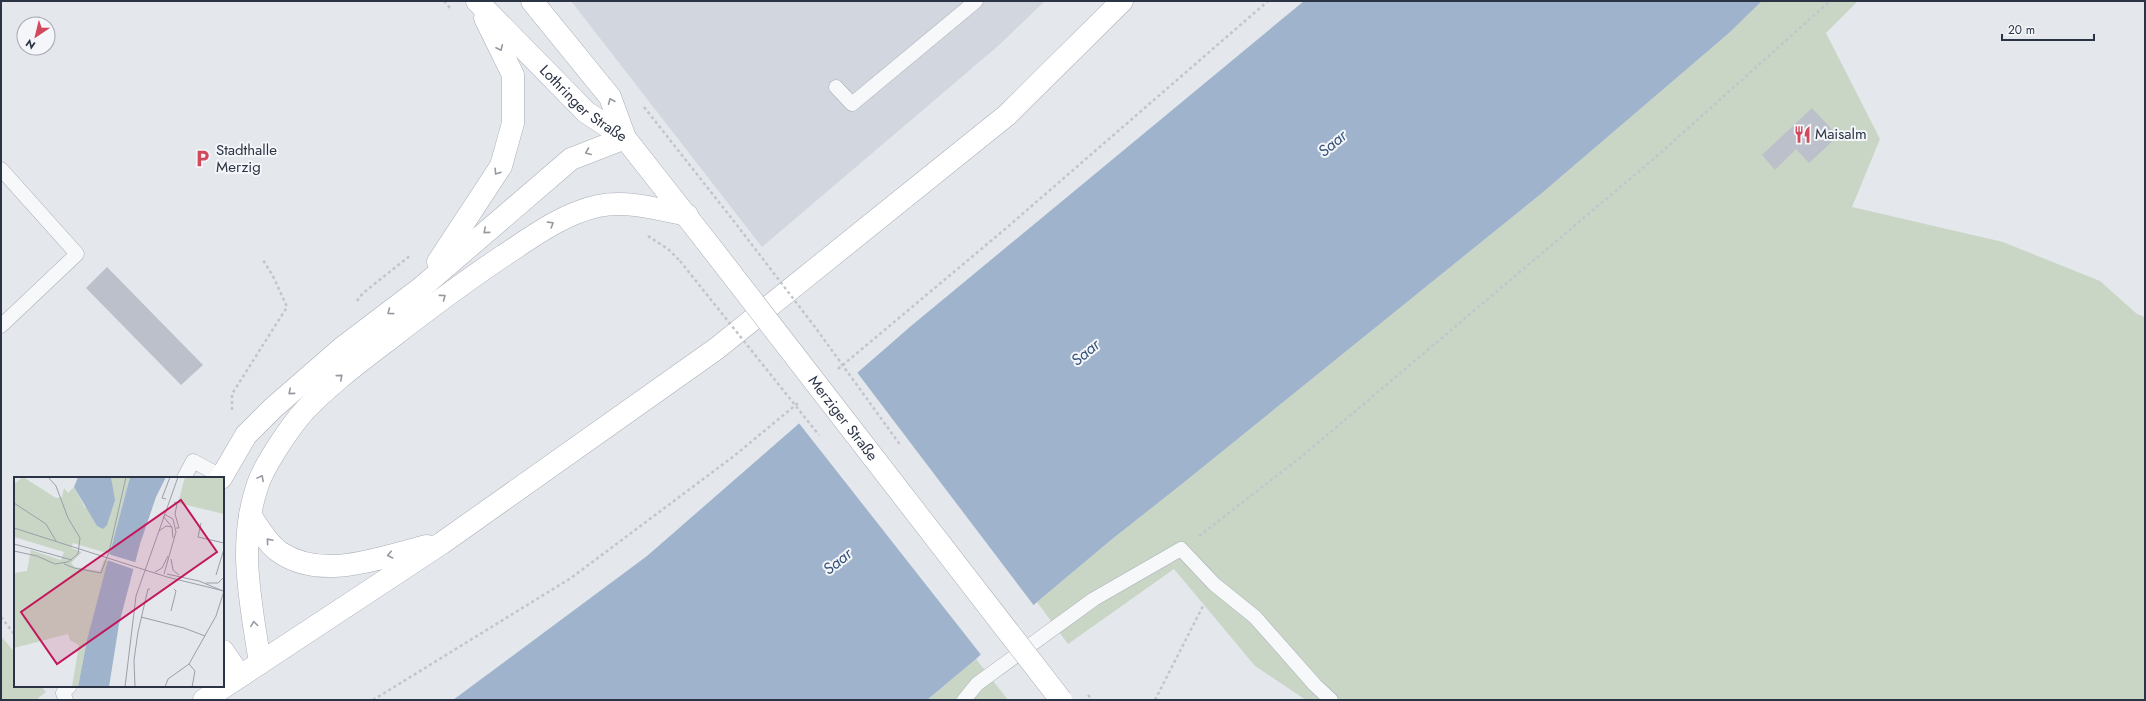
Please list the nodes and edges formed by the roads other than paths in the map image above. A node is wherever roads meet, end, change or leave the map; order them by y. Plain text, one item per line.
1 (476, 1) edge
2 (532, 1) edge
3 (976, 1) edge
4 (1122, 1) edge
5 (836, 87) dead end
6 (624, 138) junction
7 (1, 169) edge
8 (687, 215) junction
9 (421, 288) junction
10 (1, 326) edge
11 (185, 477) edge
12 (221, 477) edge
13 (250, 516) junction
14 (442, 543) junction
15 (224, 652) edge
16 (260, 663) junction
17 (240, 676) junction
18 (69, 687) edge
19 (224, 687) edge
20 (224, 687) edge
21 (66, 700) edge
22 (204, 700) edge
23 (964, 700) edge
24 (1061, 700) edge
25 (1331, 700) edge

1 - 6 main road, Lothringer Straße
1 -> 9 main road
6 -> 2 main road, Lothringer Straße
3 - 5 lane
4 - 14 main road
6 - 8 main road, Merziger Straße
6 -> 9 main road
7 - 10 lane
13 -> 8 main road
8 - 24 main road, Merziger Straße, bridge
9 -> 12 main road
11 - 12 lane
14 -> 13 main road
16 -> 13 main road
14 - 16 main road
15 - 17 main road
16 - 17 main road
17 - 19 main road
18 - 21 lane
20 - 22 main road
23 - 25 lane

